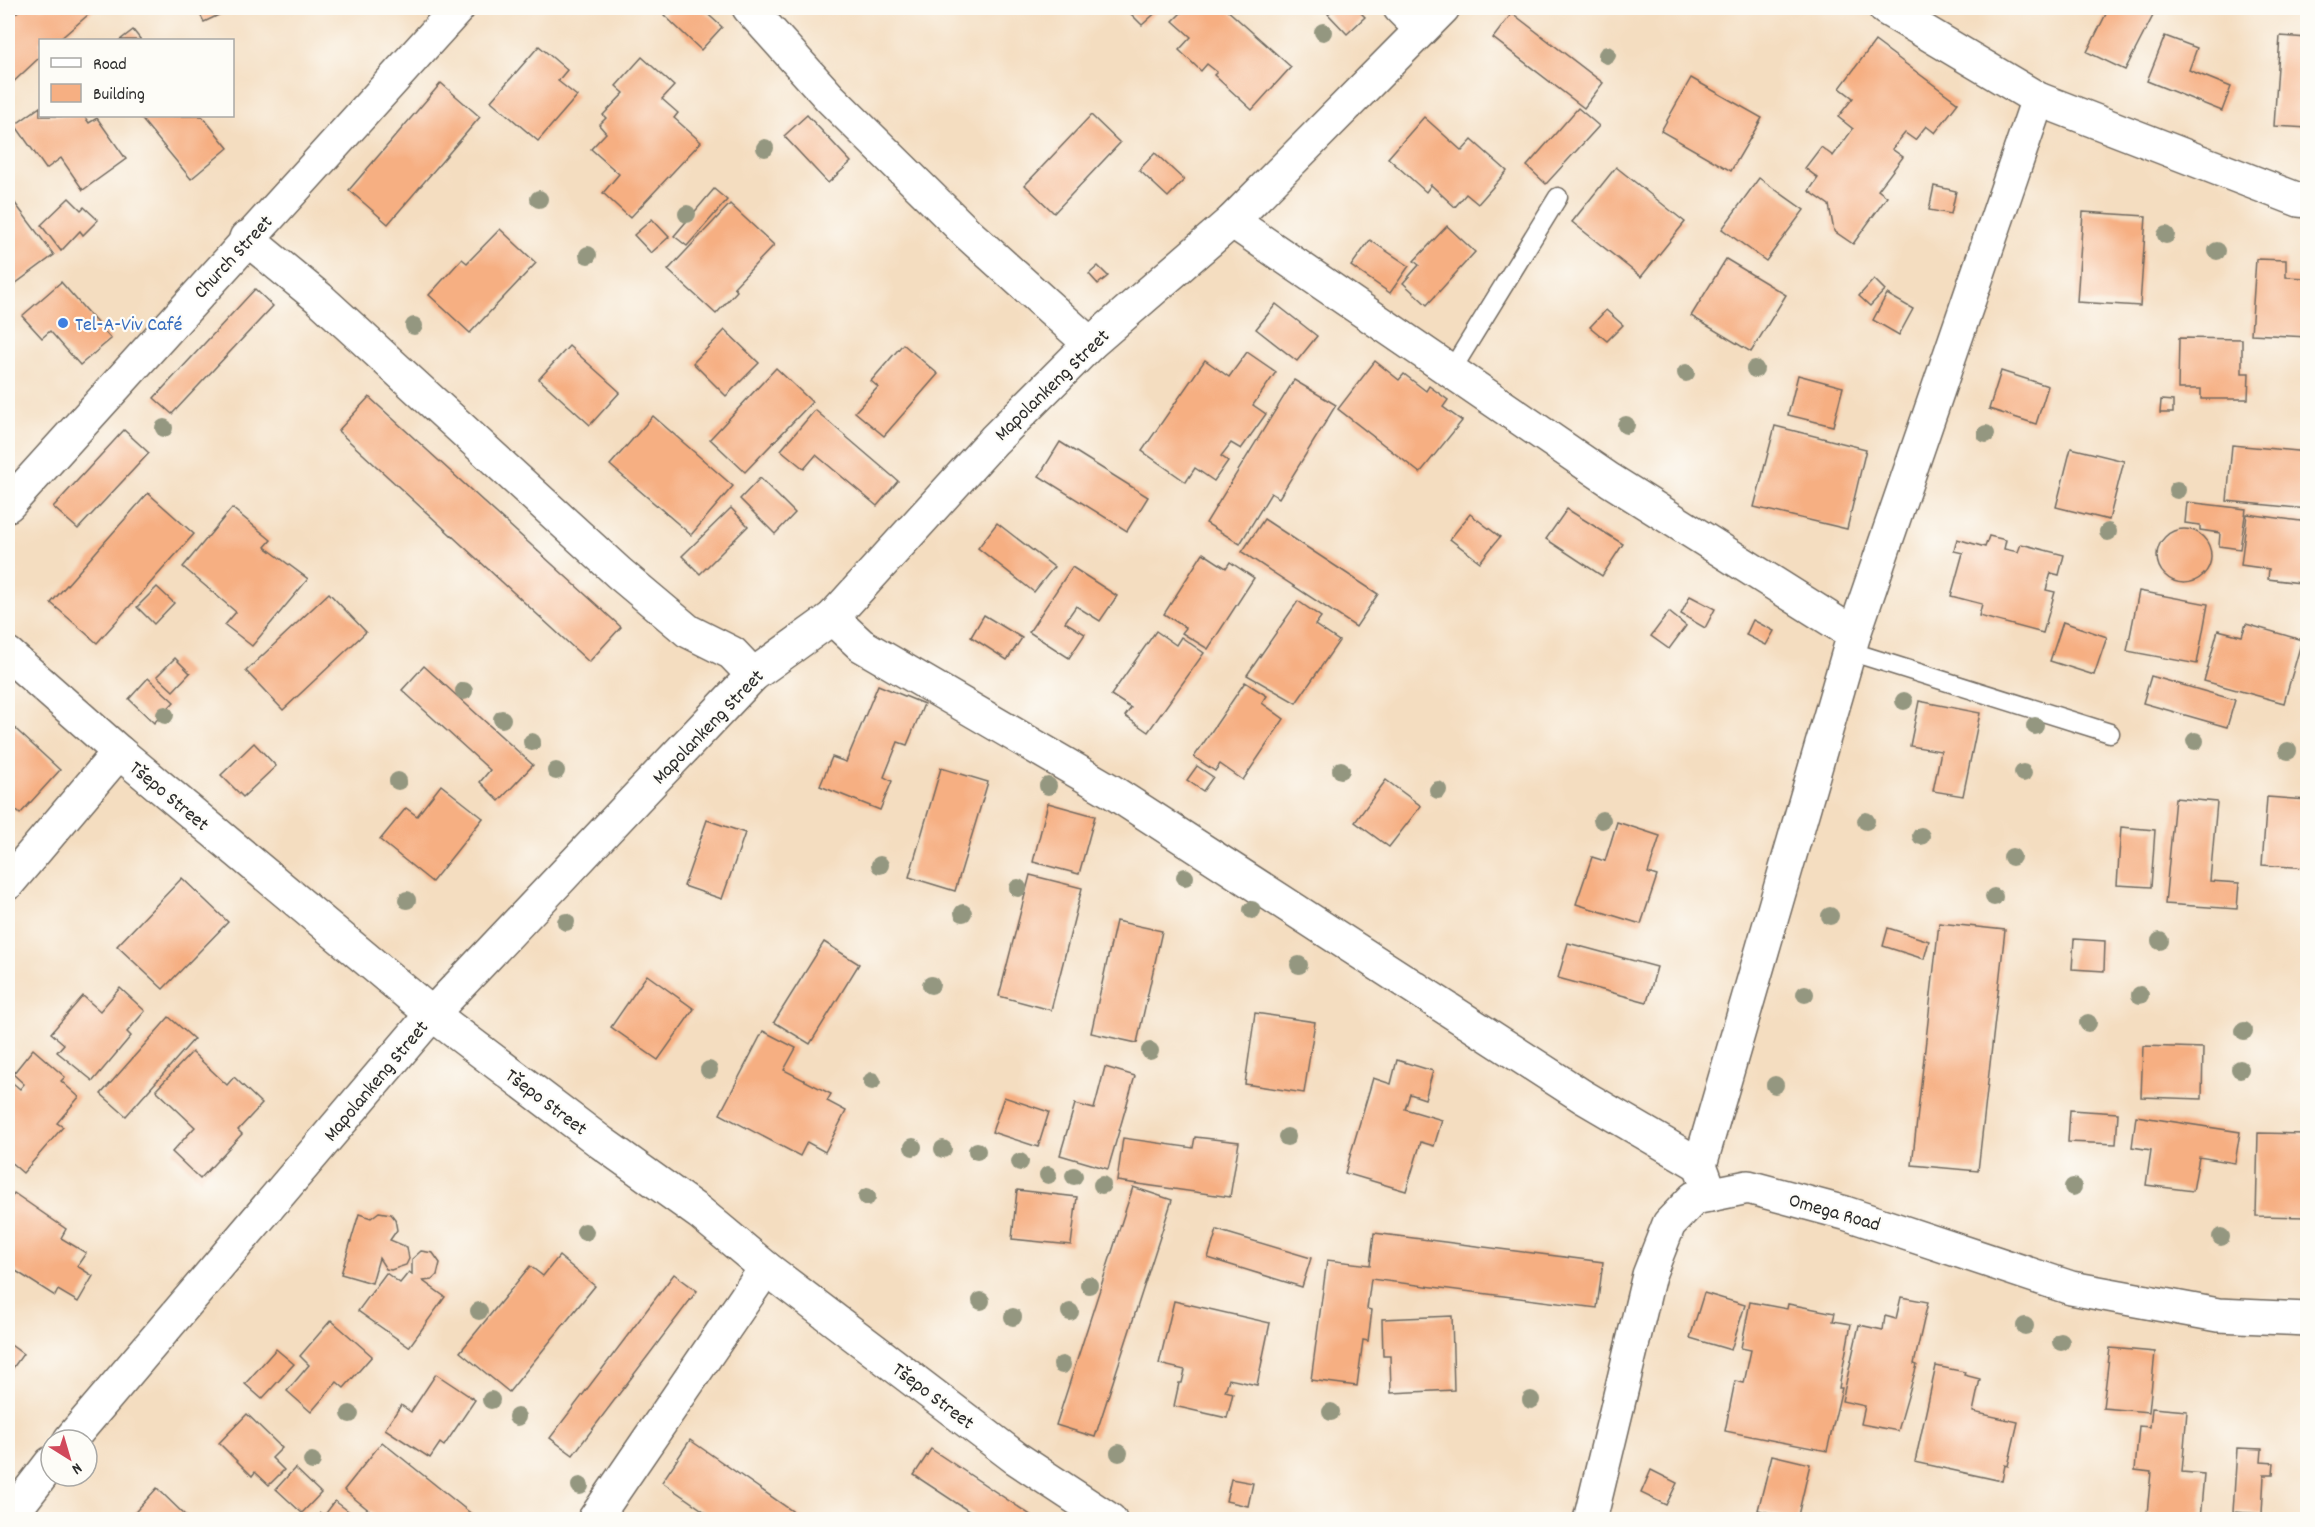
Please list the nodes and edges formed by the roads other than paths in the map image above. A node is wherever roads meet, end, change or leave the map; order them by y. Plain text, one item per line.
1 (458, 8) edge
2 (749, 8) edge
3 (1885, 8) edge
4 (1421, 15) edge
5 (2038, 99) junction
6 (1558, 197) dead end
7 (2307, 201) edge
8 (1232, 221) junction
9 (246, 238) junction
10 (1090, 344) junction
11 (1451, 371) junction
12 (8, 505) edge
13 (832, 618) junction
14 (1852, 642) junction
15 (8, 654) edge
16 (753, 675) junction
17 (2110, 733) dead end
18 (119, 752) junction
19 (8, 883) edge
20 (432, 1014) junction
21 (1706, 1180) junction
22 (766, 1268) junction
23 (2307, 1319) edge
24 (80, 1428) edge
25 (39, 1479) edge
26 (8, 1519) edge
27 (594, 1520) edge
28 (1110, 1520) edge
29 (1590, 1520) edge

1 - 9 street, Church Street
2 - 10 street
3 - 5 street
4 - 8 street, Mapolankeng Street
5 - 7 street
5 - 14 street
6 - 11 lane
8 - 10 street, Mapolankeng Street
8 - 11 street
9 - 12 street, Church Street
9 - 16 street
10 - 13 street, Mapolankeng Street
11 - 14 street
13 - 16 street, Mapolankeng Street
13 - 21 street
14 - 17 lane
14 - 21 street
15 - 18 street, Tšepo Street
16 - 20 street, Mapolankeng Street
18 - 19 street
18 - 20 street, Tšepo Street
20 - 22 street, Tšepo Street
20 - 24 street, Mapolankeng Street
21 - 23 street, Omega Road
21 - 29 street, Omega Road
22 - 27 street
22 - 28 street, Tšepo Street
25 - 26 street

